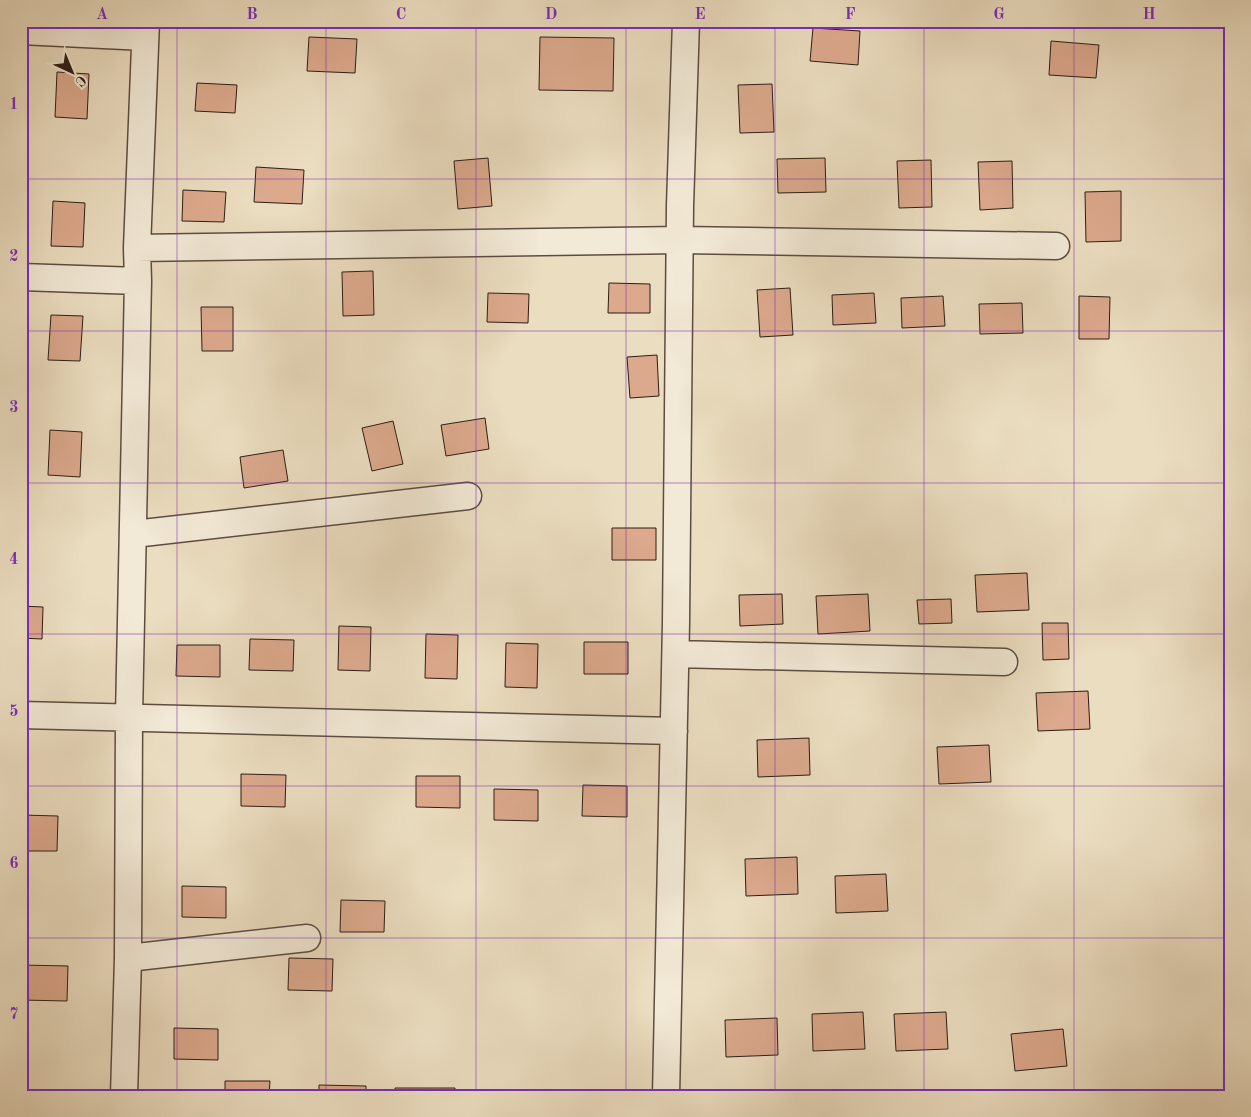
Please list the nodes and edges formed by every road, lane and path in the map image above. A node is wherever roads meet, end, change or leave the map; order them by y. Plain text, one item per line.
1 (686, 21) edge
2 (146, 29) edge
3 (21, 31) edge
4 (680, 240) junction
5 (1056, 246) dead end
6 (137, 248) junction
7 (21, 277) edge
8 (138, 281) junction
9 (468, 496) dead end
10 (134, 534) junction
11 (676, 654) junction
12 (1004, 662) dead end
13 (21, 715) edge
14 (129, 717) junction
15 (674, 731) junction
16 (307, 938) dead end
17 (128, 958) junction
18 (124, 1096) edge
19 (666, 1096) edge

1 - 4 street
2 - 3 street
2 - 6 street
4 - 5 street
4 - 6 street
4 - 11 street
6 - 8 street
7 - 8 street
8 - 10 street
9 - 10 street
10 - 14 street
11 - 12 street
11 - 15 street
13 - 14 street
14 - 15 street
14 - 17 street
15 - 19 street
16 - 17 street
17 - 18 street

